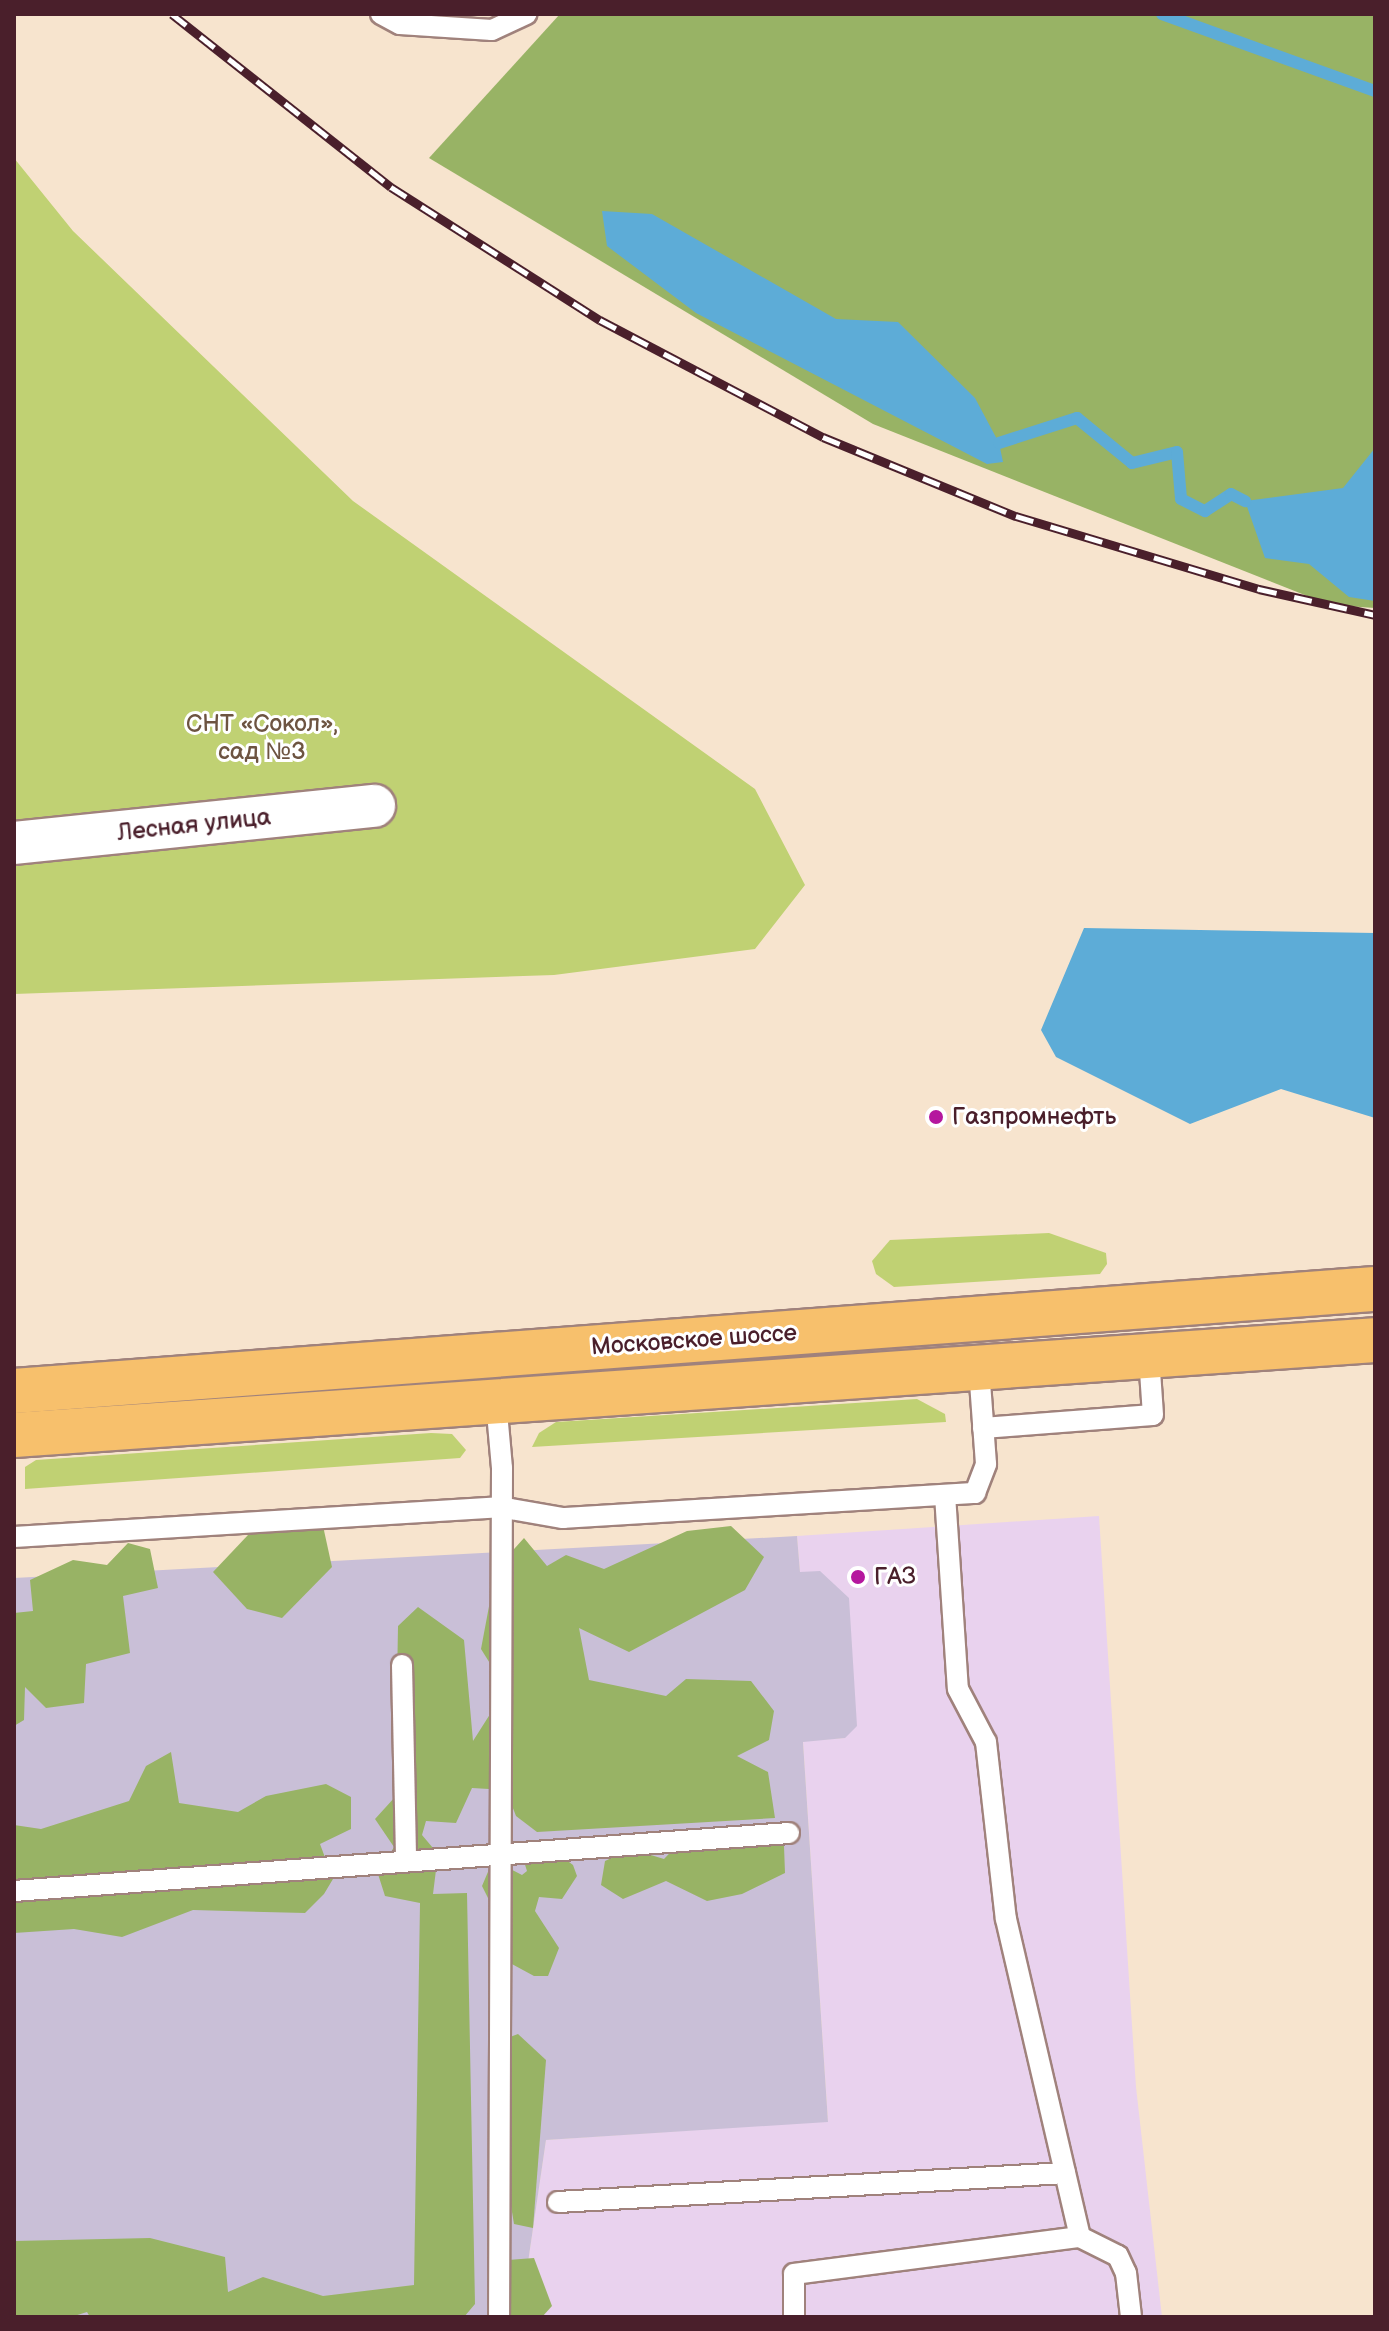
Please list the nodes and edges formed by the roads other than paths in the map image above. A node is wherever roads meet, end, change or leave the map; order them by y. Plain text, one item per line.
1 (381, 14) edge
2 (526, 14) edge
3 (374, 806) dead end
4 (16, 831) edge
5 (1375, 1289) edge
6 (1375, 1340) edge
7 (1149, 1356) junction
8 (979, 1368) junction
9 (14, 1391) edge
10 (496, 1401) junction
11 (983, 1428) junction
12 (14, 1435) edge
13 (945, 1495) junction
14 (499, 1507) junction
15 (14, 1537) edge
16 (402, 1665) dead end
17 (789, 1833) dead end
18 (499, 1854) junction
19 (406, 1861) junction
20 (14, 1891) edge
21 (1065, 2173) junction
22 (558, 2202) dead end
23 (1080, 2237) junction
24 (499, 2317) edge
25 (794, 2317) edge
26 (1131, 2317) edge

1 - 2 lane
3 - 4 street, Лесная улица
5 - 9 main road, Московское шоссе
6 - 7 main road, Московское шоссе
7 - 8 main road, Московское шоссе
7 - 11 lane
8 - 10 main road, Московское шоссе
8 - 11 lane
10 - 12 main road, Московское шоссе
10 - 14 lane
11 - 13 lane
13 - 14 lane
13 - 21 lane
14 - 15 lane
14 - 18 lane
16 - 19 lane
17 - 18 lane
18 - 19 lane
18 - 24 lane
19 - 20 lane
21 - 22 lane
21 - 23 lane
23 - 25 lane
23 - 26 lane

